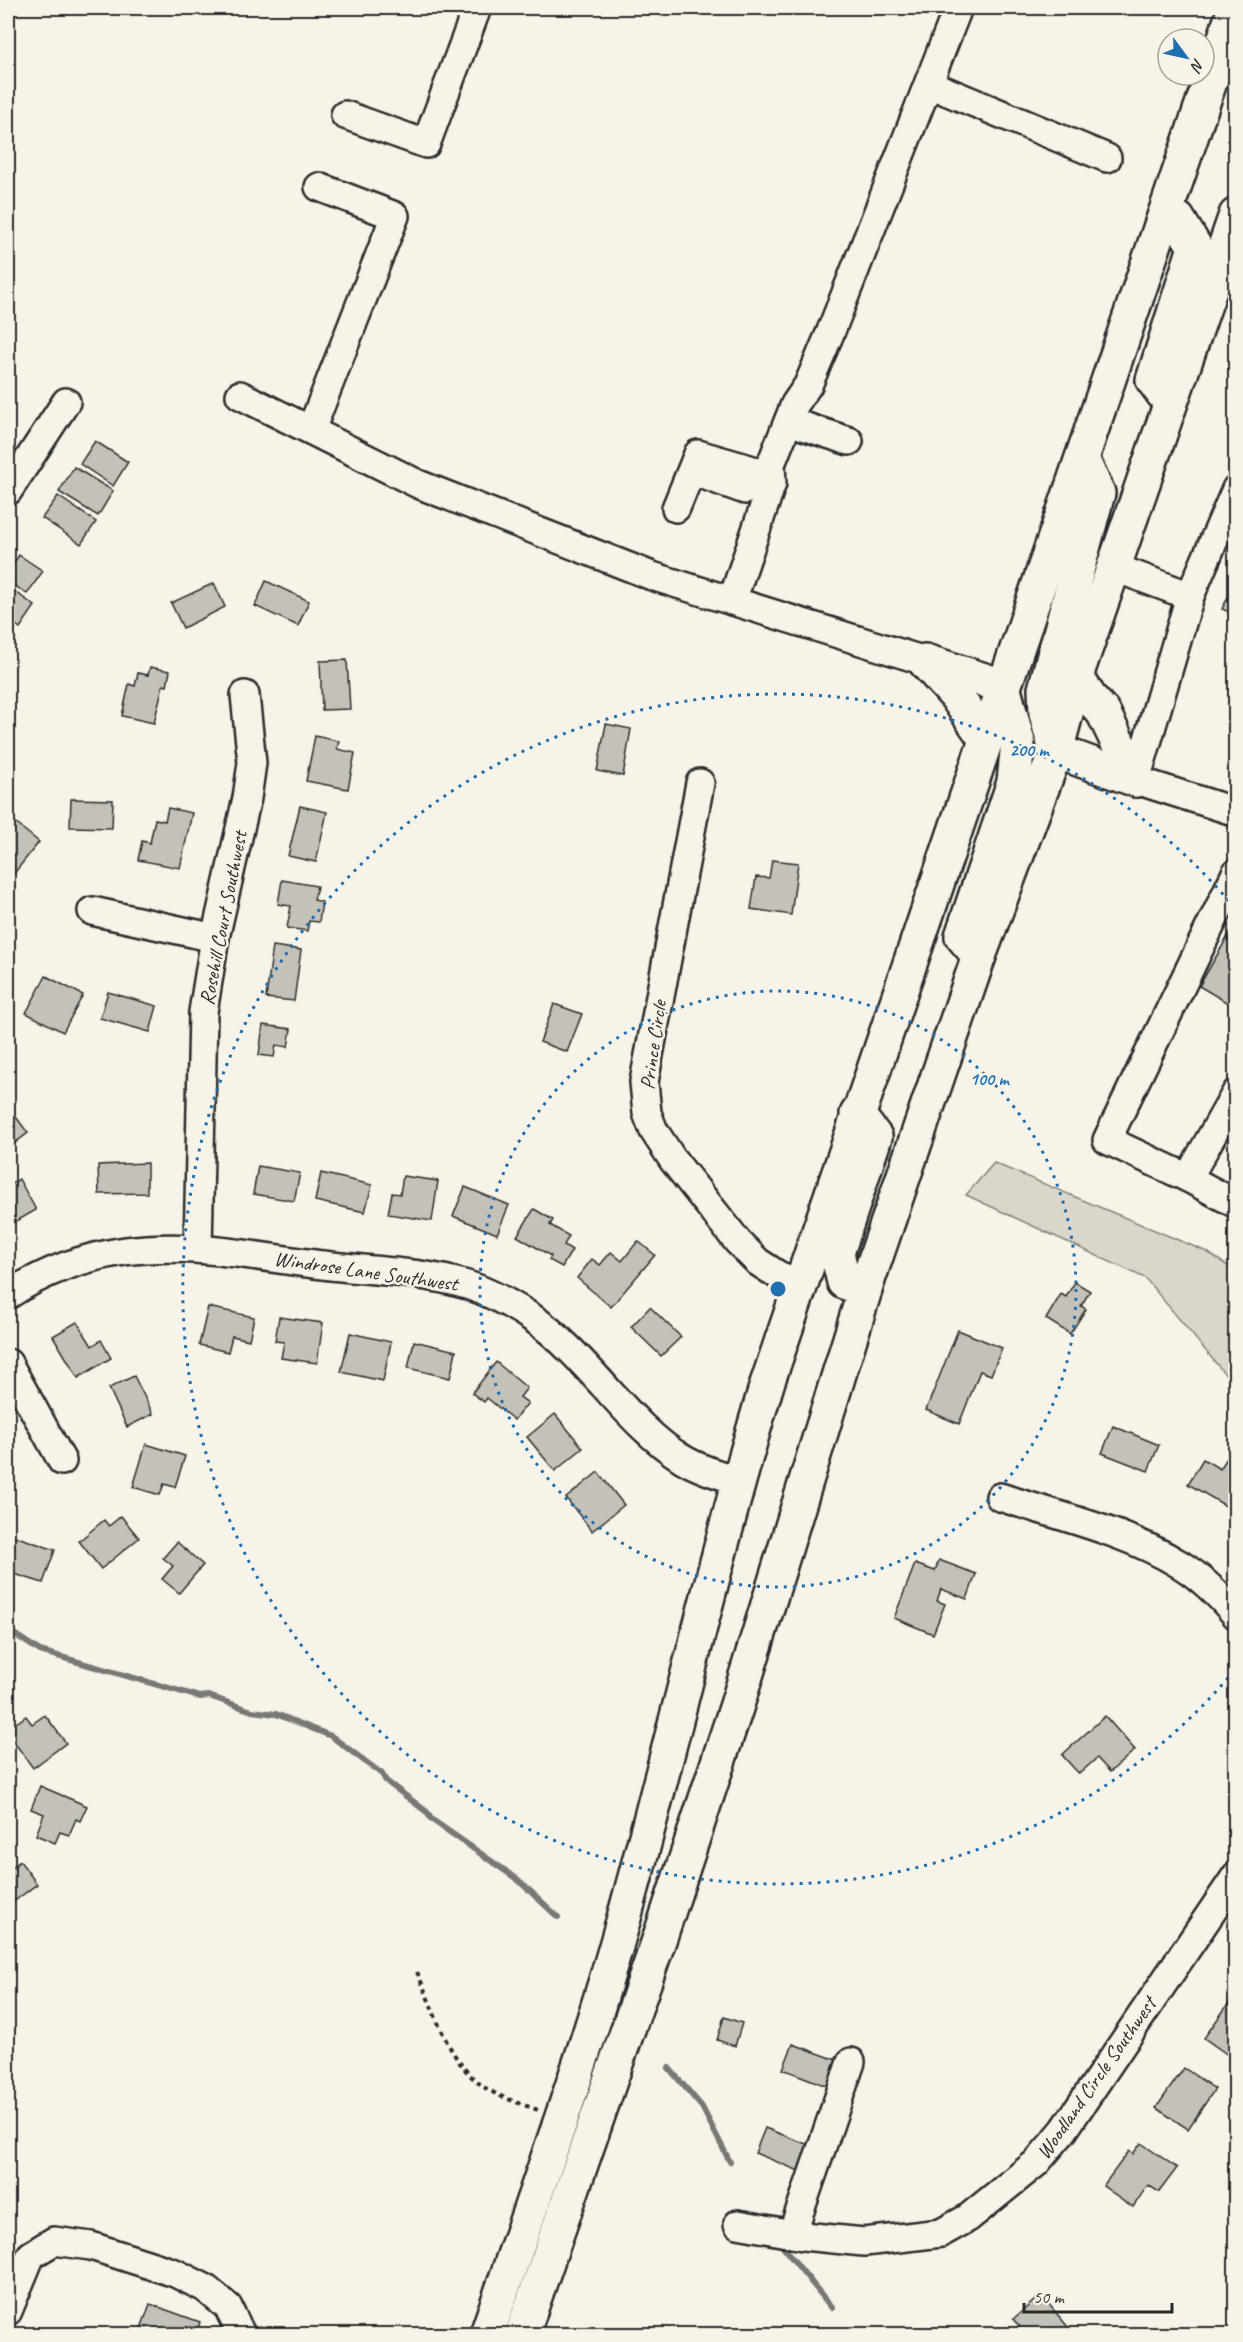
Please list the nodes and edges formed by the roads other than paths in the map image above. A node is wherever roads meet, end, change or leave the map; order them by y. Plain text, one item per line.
1 (477, 8) edge
2 (958, 8) edge
3 (1235, 8) edge
4 (929, 84) junction
5 (345, 115) dead end
6 (1107, 158) dead end
7 (319, 187) dead end
8 (1236, 215) edge
9 (1165, 216) junction
10 (808, 385) junction
11 (240, 395) dead end
12 (66, 402) dead end
13 (1170, 403) junction
14 (803, 426) junction
15 (311, 430) junction
16 (849, 441) dead end
17 (1082, 459) junction
18 (766, 486) junction
19 (1236, 489) edge
20 (8, 490) edge
21 (676, 508) dead end
22 (1113, 567) junction
23 (1190, 596) junction
24 (732, 601) junction
25 (925, 661) junction
26 (1076, 676) junction
27 (1003, 686) junction
28 (245, 695) dead end
29 (985, 738) junction
30 (1056, 751) junction
31 (1136, 780) junction
32 (700, 783) dead end
33 (1236, 812) edge
34 (1236, 873) edge
35 (92, 911) dead end
36 (215, 938) junction
37 (979, 956) junction
38 (1236, 1093) edge
39 (857, 1114) junction
40 (1188, 1178) junction
41 (1236, 1204) edge
42 (198, 1249) junction
43 (800, 1284) junction
44 (865, 1289) junction
45 (8, 1294) edge
46 (8, 1363) edge
47 (62, 1461) dead end
48 (738, 1480) junction
49 (1000, 1497) dead end
50 (1236, 1615) edge
51 (1236, 1876) edge
52 (851, 2062) dead end
53 (738, 2224) dead end
54 (792, 2234) junction
55 (8, 2311) edge
56 (241, 2334) edge
57 (487, 2334) edge
58 (522, 2334) edge

1 - 5 street
2 - 4 street
3 - 9 highway
4 - 6 street
4 - 10 street
7 - 15 street
8 - 13 highway
9 - 13 highway
9 - 17 highway
10 - 14 street
10 - 18 street
11 - 15 street
12 - 20 street
13 - 22 highway
14 - 16 street
14 - 18 street
15 - 24 street
17 - 27 highway
17 - 30 highway
18 - 21 street
18 - 24 street
19 - 23 street
22 - 23 street
22 - 26 highway
23 - 31 street
24 - 25 street
25 - 27 highway
25 - 29 highway
26 - 30 highway
26 - 31 highway
27 - 29 highway
27 - 37 highway
28 - 36 street, Rosehill Court Southwest
29 - 39 highway
30 - 31 highway
30 - 37 highway
31 - 33 street
32 - 43 street, Prince Circle
34 - 40 street
35 - 36 street
36 - 42 street, Rosehill Court Southwest
37 - 44 highway
38 - 40 street
39 - 43 highway
39 - 44 highway
40 - 41 street
42 - 45 street, Windrose Lane Southwest
42 - 48 street, Windrose Lane Southwest
43 - 48 highway
44 - 58 highway
46 - 47 street
48 - 57 highway
49 - 50 street
51 - 54 street, Woodland Circle Southwest
52 - 54 street
53 - 54 street, Woodland Circle Southwest
55 - 56 street

